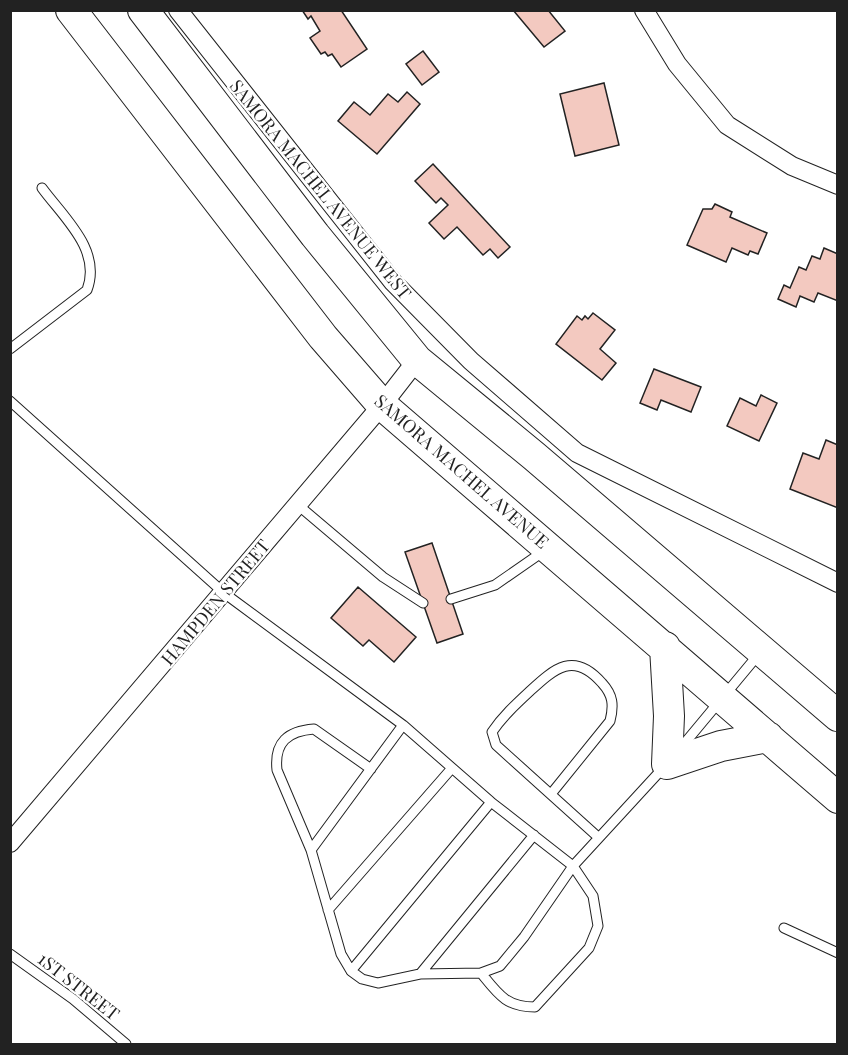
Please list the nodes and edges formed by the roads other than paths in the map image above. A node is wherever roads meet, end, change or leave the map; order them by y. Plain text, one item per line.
1 (71, 10) edge
2 (143, 10) edge
3 (178, 10) edge
4 (644, 10) edge
5 (837, 185) edge
6 (42, 188) dead end
7 (10, 349) edge
8 (417, 360) junction
9 (10, 401) edge
10 (382, 405) junction
11 (298, 505) junction
12 (549, 547) junction
13 (837, 583) edge
14 (224, 593) junction
15 (451, 599) dead end
16 (423, 603) dead end
17 (665, 647) junction
18 (761, 651) junction
19 (723, 697) junction
20 (837, 717) edge
21 (403, 725) junction
22 (768, 737) junction
23 (668, 764) junction
24 (452, 768) junction
25 (371, 769) junction
26 (551, 794) junction
27 (837, 798) edge
28 (491, 802) junction
29 (13, 834) edge
30 (534, 835) junction
31 (598, 837) junction
32 (311, 850) junction
33 (573, 866) junction
34 (328, 910) junction
35 (784, 928) dead end
36 (837, 953) edge
37 (10, 954) edge
38 (351, 970) junction
39 (481, 973) junction
40 (420, 974) junction
41 (126, 1044) edge

1 - 10 highway, SAMORA MACHEL AVENUE
2 - 8 highway
3 - 13 street, SAMORA MACHEL AVENUE WEST
4 - 5 street
6 - 7 lane
8 - 10 street, HAMPDEN STREET
8 - 18 highway
9 - 14 lane
10 - 11 street, HAMPDEN STREET
10 - 12 highway, SAMORA MACHEL AVENUE
11 - 14 street, HAMPDEN STREET
11 - 16 lane
12 - 15 lane
12 - 17 highway, SAMORA MACHEL AVENUE
14 - 21 lane
14 - 29 street, HAMPDEN STREET
17 - 19 highway, SAMORA MACHEL AVENUE
17 - 23 highway
18 - 19 lane
18 - 20 highway
19 - 22 highway, SAMORA MACHEL AVENUE
19 - 23 lane
21 - 24 lane
21 - 25 lane
22 - 23 highway
22 - 27 highway, SAMORA MACHEL AVENUE
23 - 31 lane
24 - 28 lane
24 - 34 lane
25 - 32 lane
25 - 32 lane
26 - 26 lane
26 - 31 lane
28 - 30 lane
28 - 38 lane
30 - 33 lane
30 - 40 lane
31 - 33 lane
32 - 34 lane
33 - 39 lane
33 - 39 lane
34 - 38 lane
35 - 36 lane
37 - 41 lane, 1ST STREET
38 - 40 lane
39 - 40 lane

